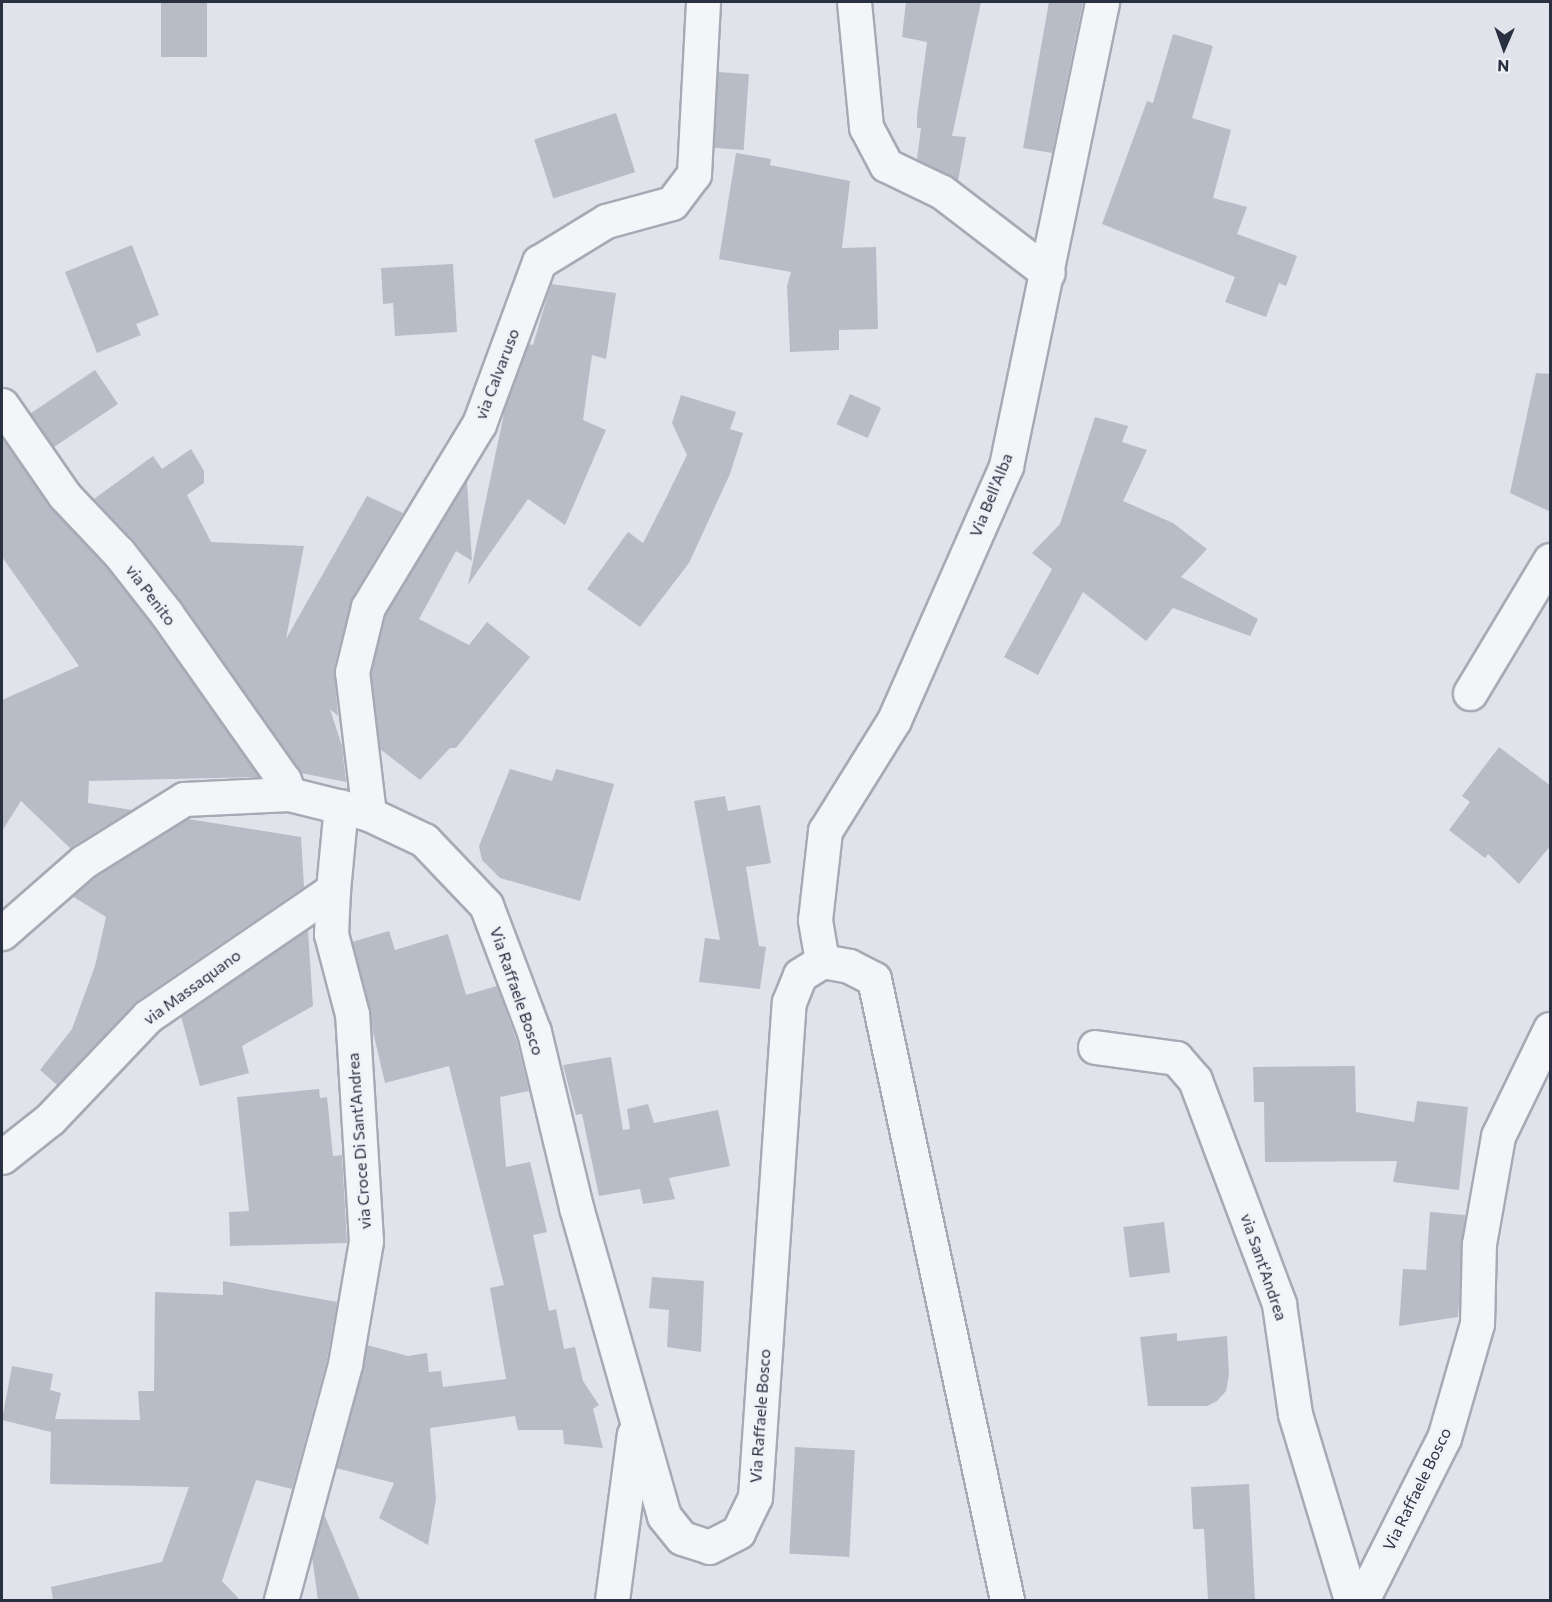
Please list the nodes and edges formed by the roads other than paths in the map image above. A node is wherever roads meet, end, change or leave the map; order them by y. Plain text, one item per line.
1 (703, 2) edge
2 (854, 2) edge
3 (1102, 2) edge
4 (1048, 273) junction
5 (2, 405) edge
6 (1551, 560) edge
7 (1470, 693) dead end
8 (289, 794) junction
9 (355, 810) junction
10 (333, 890) junction
11 (2, 933) edge
12 (822, 961) junction
13 (1551, 1029) edge
14 (1095, 1047) dead end
15 (2, 1157) edge
16 (636, 1417) junction
17 (281, 1600) edge
18 (612, 1600) edge
19 (1007, 1600) edge
20 (1351, 1600) edge
21 (1362, 1600) edge

1 - 9 street, via Calvaruso
2 - 4 street
3 - 4 street, Via Bell'Alba
4 - 12 street, Via Bell'Alba
5 - 8 street, via Penito
6 - 7 street
8 - 9 street, Via Raffaele Bosco
8 - 11 street, Via Raffaele Bosco
9 - 10 street
9 - 16 street, Via Raffaele Bosco
10 - 15 street, via Massaquano
10 - 17 street, via Croce Di Sant'Andrea
12 - 16 street, Via Raffaele Bosco
12 - 19 street
13 - 21 street, Via Raffaele Bosco
14 - 20 street, via Sant'Andrea
16 - 18 street

